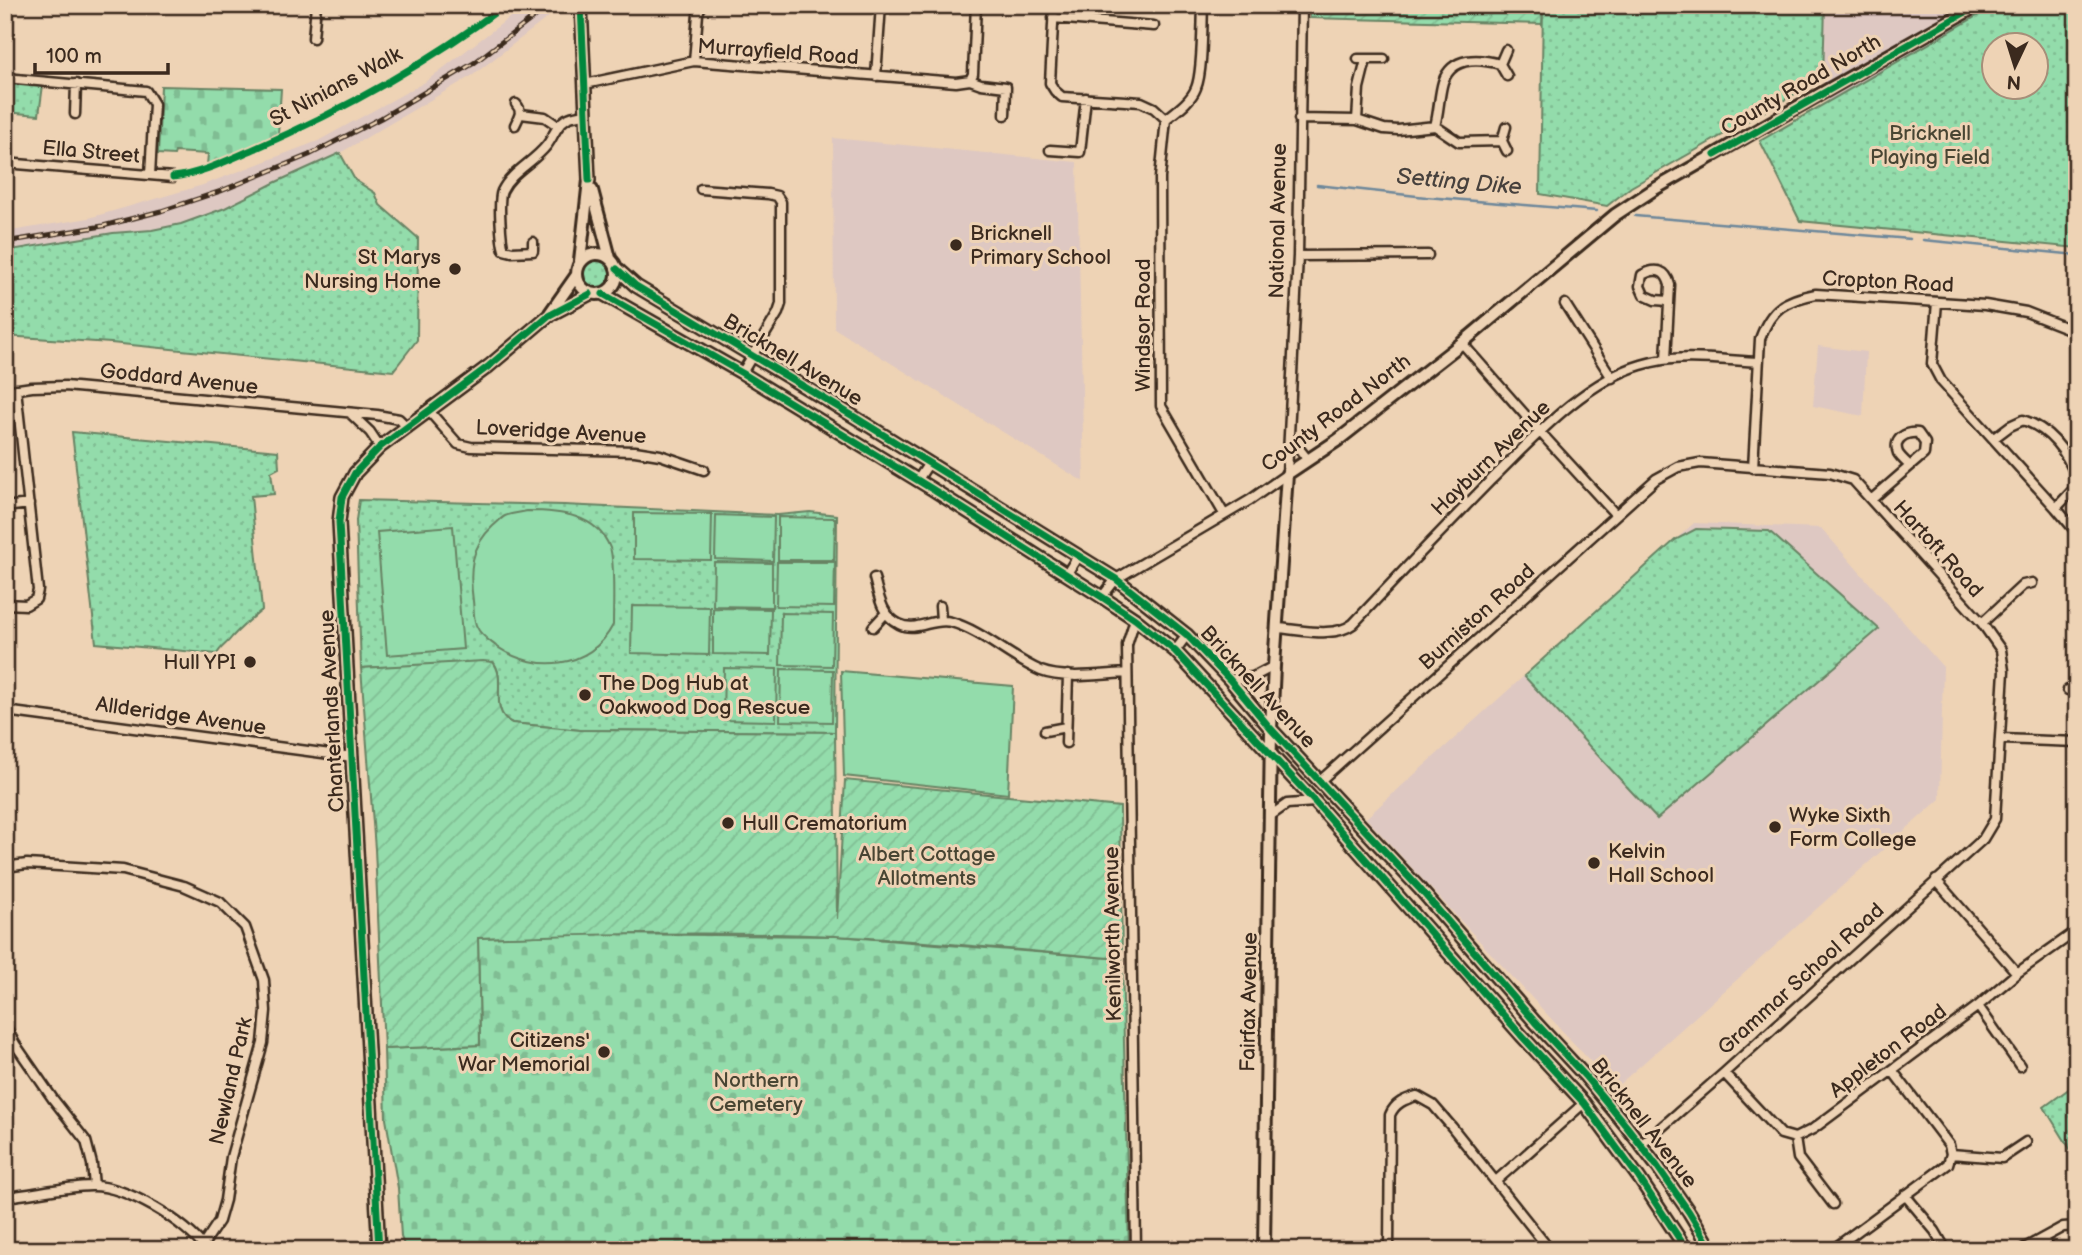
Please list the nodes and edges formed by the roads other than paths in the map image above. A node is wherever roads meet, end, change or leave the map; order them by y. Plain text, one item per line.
1 (316, 5) edge
2 (581, 5) edge
3 (701, 5) edge
4 (881, 5) edge
5 (976, 5) edge
6 (1054, 5) edge
7 (1203, 5) edge
8 (1302, 5) edge
9 (1978, 5) edge
10 (1053, 18) junction
11 (1154, 26) dead end
12 (313, 37) dead end
13 (1506, 50) dead end
14 (1384, 59) dead end
15 (694, 61) junction
16 (1500, 64) junction
17 (876, 76) junction
18 (1507, 76) dead end
19 (5, 78) edge
20 (970, 80) junction
21 (76, 84) junction
22 (585, 84) junction
23 (1086, 98) junction
24 (516, 104) dead end
25 (75, 114) dead end
26 (521, 114) junction
27 (587, 114) junction
28 (1005, 115) dead end
29 (1166, 119) junction
30 (1299, 119) junction
31 (1357, 120) junction
32 (515, 125) dead end
33 (558, 126) junction
34 (1435, 126) junction
35 (1506, 127) dead end
36 (1502, 141) junction
37 (1050, 150) dead end
38 (1507, 151) dead end
39 (5, 163) edge
40 (150, 175) junction
41 (173, 177) dead end
42 (589, 180) junction
43 (701, 189) dead end
44 (533, 242) dead end
45 (1428, 255) dead end
46 (1298, 256) junction
47 (610, 258) junction
48 (580, 261) junction
49 (617, 269) junction
50 (576, 276) junction
51 (590, 293) junction
52 (603, 293) junction
53 (1669, 301) junction
54 (1937, 302) junction
55 (1565, 304) dead end
56 (548, 316) junction
57 (2076, 331) edge
58 (1462, 343) junction
59 (753, 355) junction
60 (1666, 359) junction
61 (1758, 362) junction
62 (742, 373) junction
63 (1612, 378) junction
64 (16, 389) junction
65 (5, 391) edge
66 (429, 411) junction
67 (350, 413) junction
68 (408, 428) junction
69 (1541, 433) junction
70 (1290, 437) junction
71 (1994, 438) junction
72 (380, 447) junction
73 (1308, 460) junction
74 (929, 463) junction
75 (1910, 466) dead end
76 (1753, 468) junction
77 (704, 470) dead end
78 (1287, 474) junction
79 (1656, 479) joint
80 (2077, 479) edge
81 (917, 481) junction
82 (1871, 500) junction
83 (29, 504) junction
84 (5, 507) edge
85 (2056, 508) junction
86 (1224, 514) junction
87 (1616, 515) junction
88 (2077, 533) edge
89 (1078, 556) junction
90 (1066, 575) junction
91 (874, 578) dead end
92 (1116, 579) junction
93 (2032, 583) dead end
94 (1102, 597) junction
95 (5, 604) edge
96 (940, 606) dead end
97 (886, 614) junction
98 (1135, 619) junction
99 (941, 620) junction
100 (1982, 623) junction
101 (873, 627) dead end
102 (1276, 628) junction
103 (1187, 635) junction
104 (1175, 651) junction
105 (1274, 666) junction
106 (1127, 673) junction
107 (1068, 675) junction
108 (1230, 680) junction
109 (5, 711) edge
110 (1066, 727) junction
111 (1271, 729) junction
112 (1045, 731) dead end
113 (2001, 739) junction
114 (2077, 742) edge
115 (1066, 743) dead end
116 (1271, 755) junction
117 (353, 757) junction
118 (1321, 780) junction
119 (1315, 802) junction
120 (1270, 816) junction
121 (1983, 839) joint
122 (5, 867) edge
123 (1936, 880) junction
124 (2076, 932) edge
125 (2017, 973) junction
126 (1978, 1006) junction
127 (1535, 1022) junction
128 (5, 1025) edge
129 (1521, 1035) junction
130 (2020, 1066) dead end
131 (1892, 1070) junction
132 (1724, 1073) junction
133 (1584, 1103) junction
134 (1795, 1138) junction
135 (2026, 1142) dead end
136 (1641, 1145) junction
137 (1951, 1154) junction
138 (1496, 1181) junction
139 (94, 1186) junction
140 (1905, 1195) junction
141 (5, 1197) edge
142 (1833, 1204) dead end
143 (2077, 1226) edge
144 (2043, 1238) junction
145 (204, 1248) edge
146 (380, 1249) edge
147 (1136, 1250) edge
148 (1264, 1250) edge
149 (1389, 1250) edge
150 (1550, 1250) edge
151 (1687, 1250) edge
152 (1712, 1250) edge
153 (1832, 1250) edge
154 (1947, 1250) edge
155 (2021, 1250) edge
156 (2050, 1250) edge

1 - 12 street
2 - 22 street
3 - 15 street
4 - 17 street
5 - 20 street
6 - 10 street
7 - 29 street
8 - 30 street, National Avenue
9 - 58 street, County Road North
10 - 11 street
10 - 23 street
13 - 16 street
14 - 31 street
15 - 17 street, Murrayfield Road
15 - 22 street, Murrayfield Road
16 - 18 street
16 - 34 street
17 - 20 street, Murrayfield Road
19 - 21 street
20 - 28 street, Murrayfield Road
21 - 25 street
21 - 40 street
22 - 27 street
23 - 29 street
23 - 37 street
24 - 26 street
26 - 32 street
26 - 33 street
27 - 33 street
27 - 42 street
29 - 86 street, Windsor Road
30 - 31 street
30 - 46 street, National Avenue
31 - 34 street
33 - 44 street
34 - 36 street
35 - 36 street
36 - 38 street
39 - 40 street, Ella Street
40 - 41 street, Ella Street
42 - 47 street
42 - 48 street
43 - 59 street
45 - 46 street
46 - 70 street, National Avenue
47 - 48 street
47 - 49 street
48 - 50 street
49 - 52 street
49 - 59 street, Bricknell Avenue
50 - 51 street
50 - 56 street, Chanterlands Avenue
51 - 52 street
51 - 56 street, Chanterlands Avenue
52 - 62 street, Bricknell Avenue
53 - 53 street
53 - 60 street
54 - 57 street, Cropton Road
54 - 61 street, Cropton Road
54 - 71 street
55 - 63 street
56 - 66 street, Chanterlands Avenue
58 - 69 street
58 - 73 street, County Road North
59 - 62 street
59 - 74 street, Bricknell Avenue
60 - 61 street, Hayburn Avenue
60 - 63 street, Hayburn Avenue
61 - 76 street, Cropton Road
62 - 81 street, Bricknell Avenue
63 - 69 street, Hayburn Avenue
64 - 65 street, Goddard Avenue
64 - 67 street, Goddard Avenue
64 - 83 street
66 - 68 street, Chanterlands Avenue
66 - 77 street, Loveridge Avenue
67 - 68 street, Goddard Avenue
67 - 72 street
68 - 72 street, Chanterlands Avenue
69 - 87 street
69 - 102 street, Hayburn Avenue
70 - 73 street
70 - 78 street, National Avenue
71 - 80 street
71 - 85 street
72 - 117 street, Chanterlands Avenue
73 - 78 street, County Road North
74 - 81 street
74 - 89 street, Bricknell Avenue
75 - 82 street
76 - 79 street, Hartoft Road
76 - 82 street, Hartoft Road
78 - 86 street, County Road North
78 - 102 street, National Avenue
79 - 87 street, Burniston Road
80 - 85 street
81 - 90 street, Bricknell Avenue
82 - 100 street, Hartoft Road
83 - 84 street
83 - 95 street
85 - 88 street
86 - 92 street, County Road North
87 - 118 street, Burniston Road
89 - 90 street
89 - 92 street, Bricknell Avenue
90 - 94 street, Bricknell Avenue
91 - 97 street
92 - 94 street, County Road North
92 - 103 street, Bricknell Avenue
93 - 100 street
94 - 98 street, Bricknell Avenue
96 - 99 street
97 - 99 street
97 - 101 street
98 - 104 street, Bricknell Avenue
98 - 106 street, Kenilworth Avenue
99 - 107 street
100 - 113 street, Hartoft Road
102 - 105 street, National Avenue
103 - 104 street
103 - 108 street, Bricknell Avenue
104 - 116 street, Bricknell Avenue
105 - 108 street, Bricknell Avenue
105 - 111 street, National Avenue
106 - 107 street
106 - 147 street, Kenilworth Avenue
107 - 110 street
108 - 111 street, Bricknell Avenue
109 - 117 street, Allderidge Avenue
110 - 112 street
110 - 115 street
111 - 116 street, National Avenue
111 - 118 street, Bricknell Avenue
113 - 114 street
113 - 121 street, Hartoft Road
116 - 119 street, Bricknell Avenue
116 - 120 street, Fairfax Avenue
117 - 146 street, Chanterlands Avenue
118 - 127 street, Bricknell Avenue
119 - 120 street
119 - 129 street, Bricknell Avenue
120 - 148 street, Fairfax Avenue
121 - 123 street, Grammar School Road
122 - 145 street, Newland Park
123 - 125 street
123 - 132 street, Grammar School Road
124 - 125 street, Appleton Road
125 - 126 street, Appleton Road
126 - 130 street
126 - 131 street, Appleton Road
127 - 129 street
127 - 136 street, Bricknell Avenue
128 - 139 street
129 - 133 street, Bricknell Avenue
131 - 134 street, Appleton Road
131 - 137 street
132 - 134 street
132 - 136 street, Grammar School Road
133 - 138 street
133 - 151 street, Bricknell Avenue
134 - 142 street
135 - 137 street
136 - 152 street, Bricknell Avenue
137 - 140 street
138 - 149 street
138 - 150 street
139 - 141 street, Newland Park
139 - 145 street, Newland Park
140 - 153 street
140 - 154 street
143 - 144 street
144 - 155 street
144 - 156 street

